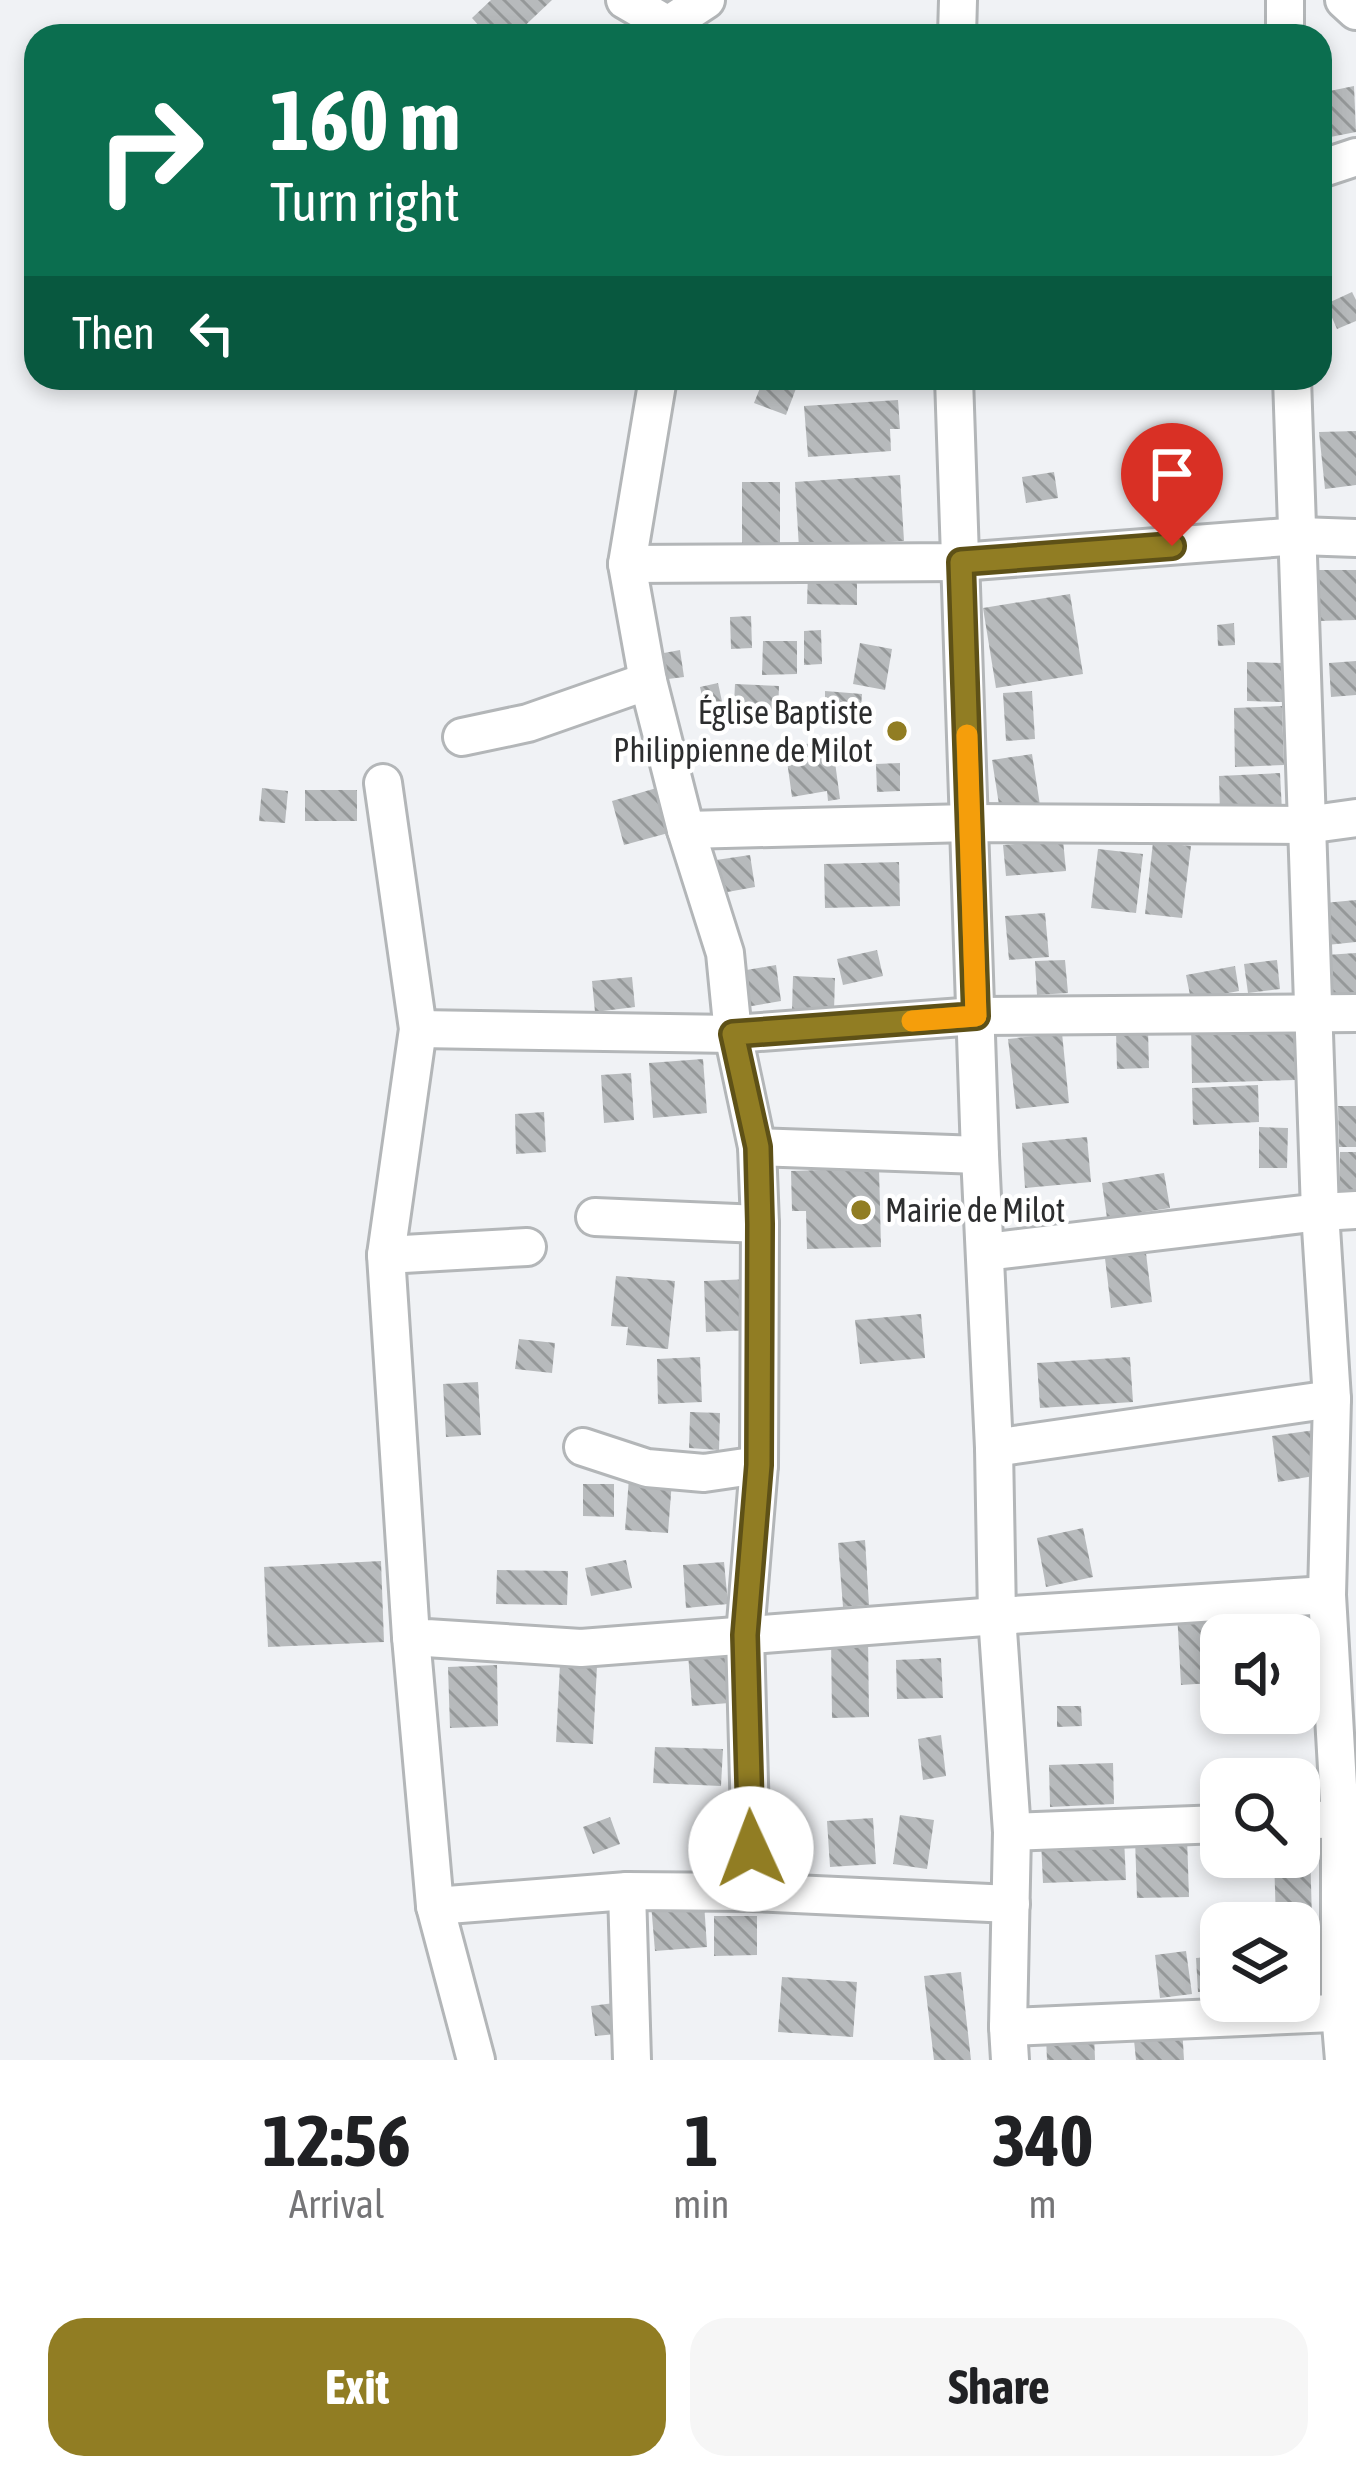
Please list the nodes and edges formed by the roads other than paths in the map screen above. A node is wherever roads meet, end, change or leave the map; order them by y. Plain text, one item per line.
1 (626, 0) edge
2 (706, 0) edge
3 (1344, 0) edge
4 (1356, 10) edge
5 (659, 24) edge
6 (677, 24) edge
7 (656, 390) edge
8 (954, 390) edge
9 (1293, 390) edge
10 (1300, 536) junction
11 (1356, 538) edge
12 (961, 562) junction
13 (627, 564) junction
14 (648, 681) junction
15 (462, 736) dead end
16 (383, 783) dead end
17 (1356, 818) edge
18 (970, 824) junction
19 (1306, 825) junction
20 (686, 830) junction
21 (1315, 1013) junction
22 (1356, 1013) edge
23 (976, 1016) junction
24 (418, 1029) junction
25 (733, 1034) junction
26 (758, 1147) junction
27 (980, 1155) junction
28 (1338, 1211) edge
29 (595, 1217) dead end
30 (760, 1224) junction
31 (527, 1247) dead end
32 (986, 1252) junction
33 (386, 1256) junction
34 (1333, 1400) junction
35 (583, 1447) dead end
36 (994, 1448) junction
37 (759, 1465) junction
38 (1327, 1595) junction
39 (998, 1616) junction
40 (745, 1635) junction
41 (411, 1637) junction
42 (1348, 1819) edge
43 (1200, 1825) edge
44 (1012, 1832) junction
45 (627, 1891) junction
46 (752, 1892) junction
47 (1011, 1904) junction
48 (435, 1906) junction
49 (1348, 2012) edge
50 (1009, 2043) edge
51 (476, 2060) edge
52 (632, 2060) edge
53 (1344, 2060) edge

1 - 5 street
2 - 6 street
3 - 4 street
7 - 13 street
8 - 12 street
9 - 10 street
10 - 11 street
10 - 12 street
10 - 19 street
12 - 13 street
12 - 18 street
13 - 14 street
14 - 15 street
14 - 20 street
16 - 24 street
17 - 19 street
18 - 19 street
18 - 20 street
18 - 23 street
19 - 21 street
20 - 25 street
21 - 22 street
21 - 23 street
21 - 28 street
23 - 25 street
23 - 27 street
24 - 25 street
24 - 33 street
25 - 26 street
26 - 27 street
26 - 30 street
27 - 32 street
28 - 32 street
28 - 34 street
29 - 30 street
30 - 37 street
31 - 33 street
32 - 36 street
33 - 41 street
34 - 36 street
34 - 38 street
35 - 37 street
36 - 39 street
37 - 40 street
38 - 39 street
38 - 42 street
39 - 40 street
39 - 44 street
40 - 41 street
40 - 46 street
41 - 48 street
42 - 49 street
43 - 44 street
44 - 47 street
45 - 46 street
45 - 48 street
45 - 52 street
46 - 47 street
47 - 50 street
48 - 51 street
49 - 50 street
49 - 53 street

